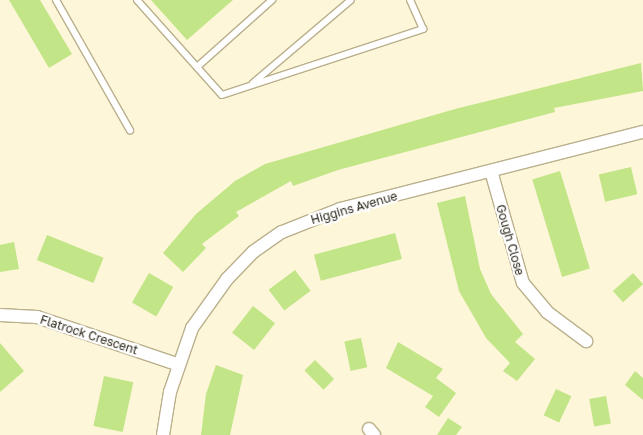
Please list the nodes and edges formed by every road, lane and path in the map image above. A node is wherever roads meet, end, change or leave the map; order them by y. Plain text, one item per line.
1 (56, 0) edge
2 (137, 0) edge
3 (272, 0) edge
4 (351, 0) edge
5 (410, 0) edge
6 (197, 67) junction
7 (251, 85) junction
8 (130, 130) dead end
9 (643, 132) edge
10 (491, 171) junction
11 (0, 315) edge
12 (586, 341) dead end
13 (177, 364) junction
14 (163, 435) edge

1 - 8 lane
2 - 6 lane
3 - 6 lane
4 - 7 lane
5 - 7 lane
6 - 7 lane
9 - 10 street, Higgins Avenue
10 - 12 street, Gough Close
10 - 13 street, Higgins Avenue
11 - 13 street, Flatrock Crescent
13 - 14 street, Higgins Avenue

